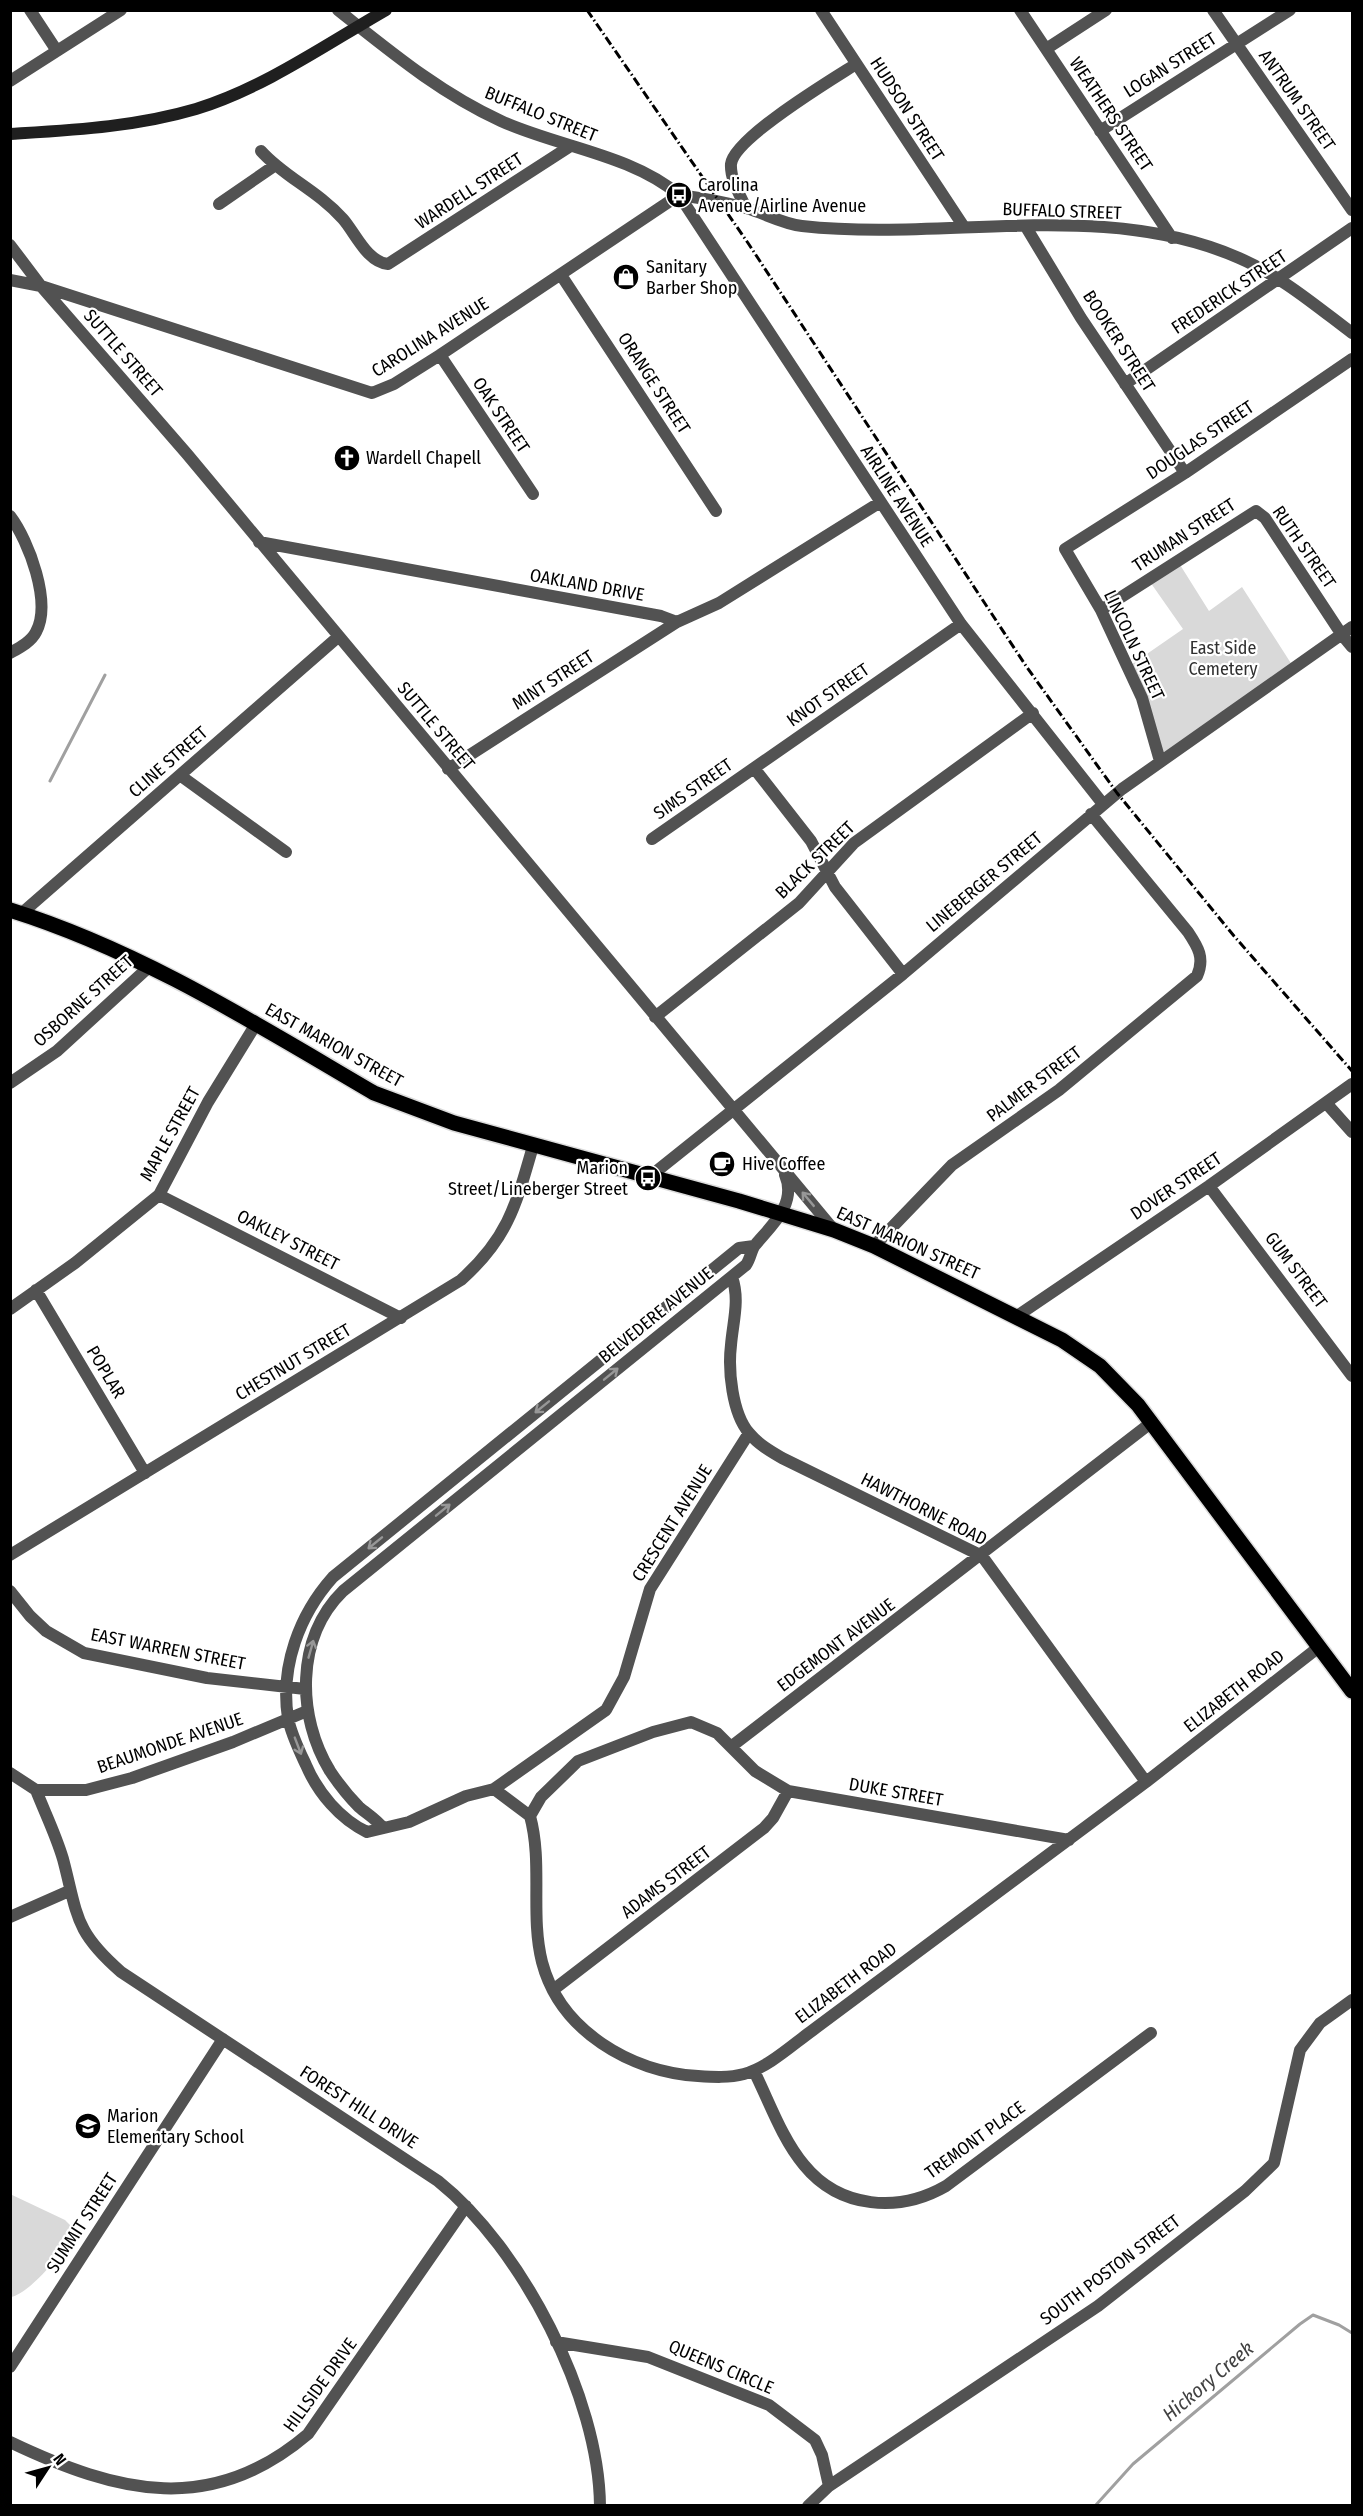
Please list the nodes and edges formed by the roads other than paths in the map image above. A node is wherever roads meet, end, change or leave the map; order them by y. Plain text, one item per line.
1 (30, 10) edge
2 (121, 10) edge
3 (338, 10) edge
4 (386, 10) edge
5 (821, 10) edge
6 (1020, 10) edge
7 (1106, 10) edge
8 (1213, 10) edge
9 (1290, 10) edge
10 (358, 27) junction
11 (1235, 45) junction
12 (1046, 49) junction
13 (57, 51) junction
14 (856, 64) junction
15 (10, 81) edge
16 (1100, 131) junction
17 (10, 134) edge
18 (569, 147) junction
19 (261, 151) dead end
20 (274, 166) junction
21 (679, 195) junction
22 (219, 204) dead end
23 (746, 208) junction
24 (1353, 210) edge
25 (1026, 227) junction
26 (964, 228) junction
27 (1353, 228) edge
28 (1172, 238) junction
29 (10, 245) edge
30 (561, 275) junction
31 (1280, 279) junction
32 (10, 280) edge
33 (41, 286) junction
34 (1353, 333) edge
35 (440, 355) junction
36 (1353, 359) edge
37 (1125, 384) junction
38 (1185, 473) junction
39 (533, 494) dead end
40 (879, 503) junction
41 (716, 511) dead end
42 (1256, 511) joint
43 (10, 516) edge
44 (259, 542) junction
45 (1065, 549) joint
46 (1101, 610) junction
47 (677, 622) junction
48 (961, 624) junction
49 (1353, 627) edge
50 (1342, 635) junction
51 (338, 637) junction
52 (1353, 646) edge
53 (10, 653) edge
54 (1033, 713) junction
55 (1160, 761) junction
56 (754, 768) junction
57 (448, 769) junction
58 (181, 776) junction
59 (1103, 804) junction
60 (1091, 814) junction
61 (652, 840) dead end
62 (286, 852) dead end
63 (827, 872) junction
64 (16, 911) edge
65 (150, 966) junction
66 (903, 974) junction
67 (656, 1017) junction
68 (256, 1024) junction
69 (10, 1083) edge
70 (1353, 1084) edge
71 (1327, 1104) junction
72 (733, 1111) junction
73 (1353, 1132) edge
74 (532, 1146) junction
75 (782, 1168) junction
76 (648, 1178) junction
77 (1209, 1186) junction
78 (159, 1195) junction
79 (781, 1214) junction
80 (834, 1230) junction
81 (754, 1246) junction
82 (874, 1246) junction
83 (732, 1276) junction
84 (36, 1290) junction
85 (10, 1309) edge
86 (1017, 1316) junction
87 (401, 1318) junction
88 (1353, 1376) edge
89 (560, 1392) junction
90 (571, 1406) junction
91 (1152, 1422) junction
92 (749, 1433) junction
93 (145, 1473) junction
94 (393, 1528) junction
95 (404, 1542) junction
96 (10, 1555) edge
97 (982, 1556) junction
98 (10, 1591) edge
99 (1320, 1647) junction
100 (286, 1687) junction
101 (305, 1689) junction
102 (1353, 1691) edge
103 (307, 1711) junction
104 (288, 1719) junction
105 (732, 1746) junction
106 (10, 1773) edge
107 (1146, 1782) junction
108 (494, 1789) junction
109 (36, 1790) junction
110 (788, 1791) junction
111 (530, 1816) junction
112 (383, 1828) junction
113 (1069, 1840) junction
114 (69, 1891) junction
115 (10, 1917) edge
116 (553, 1990) junction
117 (1353, 2000) edge
118 (1151, 2033) dead end
119 (223, 2039) junction
120 (754, 2071) junction
121 (466, 2206) junction
122 (556, 2342) junction
123 (10, 2367) edge
124 (10, 2442) edge
125 (829, 2486) junction
126 (600, 2505) edge
127 (808, 2505) edge

1 - 13 street
2 - 13 street
3 - 10 street, BUFFALO STREET
4 - 10 main road
5 - 14 street, HUDSON STREET
6 - 12 street, WEATHERS STREET
7 - 12 street
8 - 11 street, ANTRUM STREET
9 - 11 street, LOGAN STREET
10 - 17 main road
10 - 18 street, BUFFALO STREET
11 - 16 street, LOGAN STREET
11 - 24 street, ANTRUM STREET
12 - 16 street, WEATHERS STREET
13 - 15 street
14 - 23 street
14 - 26 street, HUDSON STREET
16 - 28 street, WEATHERS STREET
18 - 20 street, WARDELL STREET
18 - 21 street, BUFFALO STREET
19 - 20 street
20 - 22 street
21 - 23 street
21 - 30 street, CAROLINA AVENUE
21 - 40 street, AIRLINE AVENUE
23 - 26 street, BUFFALO STREET
25 - 26 street, BUFFALO STREET
25 - 28 street, BUFFALO STREET
25 - 37 street, BOOKER STREET
27 - 31 street, FREDERICK STREET
28 - 31 street, BUFFALO STREET
29 - 33 street, SUTTLE STREET
30 - 35 street, CAROLINA AVENUE
30 - 41 street, ORANGE STREET
31 - 34 street, BUFFALO STREET
31 - 37 street, FREDERICK STREET
32 - 33 street, CAROLINA AVENUE
33 - 35 street, CAROLINA AVENUE
33 - 44 street, SUTTLE STREET
35 - 39 street, OAK STREET
36 - 38 street, DOUGLAS STREET
37 - 38 street, BOOKER STREET
38 - 45 street, DOUGLAS STREET
40 - 47 street
40 - 48 street, AIRLINE AVENUE
42 - 46 street, TRUMAN STREET
42 - 50 street, RUTH STREET
43 - 53 street
44 - 47 street, OAKLAND DRIVE
44 - 51 street, SUTTLE STREET
45 - 46 street, LINCOLN STREET
46 - 55 street, LINCOLN STREET
47 - 57 street, MINT STREET
48 - 54 street, AIRLINE AVENUE
48 - 56 street, KNOT STREET
49 - 50 street, LINEBERGER STREET
50 - 52 street, RUTH STREET
50 - 55 street, LINEBERGER STREET
51 - 57 street, SUTTLE STREET
51 - 58 street, CLINE STREET
54 - 59 street, AIRLINE AVENUE
54 - 63 street, BLACK STREET
55 - 59 street, LINEBERGER STREET
56 - 61 street, SIMS STREET
56 - 63 street
57 - 67 street, SUTTLE STREET
58 - 62 street
58 - 64 street, CLINE STREET
59 - 60 street, LINEBERGER STREET
60 - 66 street, LINEBERGER STREET
60 - 82 street, PALMER STREET
63 - 66 street
63 - 67 street, BLACK STREET
64 - 65 main road, EAST MARION STREET
65 - 68 main road, EAST MARION STREET
65 - 69 street, OSBORNE STREET
66 - 72 street, LINEBERGER STREET
67 - 72 street, SUTTLE STREET
68 - 74 main road, EAST MARION STREET
68 - 78 street, MAPLE STREET
70 - 71 street, DOVER STREET
71 - 73 street
71 - 77 street, DOVER STREET
72 - 75 street, SUTTLE STREET
72 - 76 street, LINEBERGER STREET
74 - 76 main road, EAST MARION STREET
74 - 87 street, CHESTNUT STREET
75 - 79 street
80 -> 75 street, SUTTLE STREET
76 - 79 main road, EAST MARION STREET
77 - 86 street, DOVER STREET
77 - 88 street, GUM STREET
78 - 84 street, MAPLE STREET
78 - 87 street, OAKLEY STREET
79 - 80 main road, EAST MARION STREET
79 - 81 street, BELVEDERE AVENUE
80 - 82 main road, EAST MARION STREET
81 - 83 street, BELVEDERE AVENUE
81 - 89 street, BELVEDERE AVENUE
82 - 86 main road, EAST MARION STREET
90 -> 83 street, BELVEDERE AVENUE
83 - 92 street, HAWTHORNE ROAD
84 - 85 street, MAPLE STREET
84 - 93 street, POPLAR
86 - 91 main road, EAST MARION STREET
87 - 93 street, CHESTNUT STREET
89 - 90 street
89 -> 94 street, BELVEDERE AVENUE
95 -> 90 street, BELVEDERE AVENUE
91 - 97 street, EDGEMONT AVENUE
91 - 99 main road, EAST MARION STREET
92 - 97 street, HAWTHORNE ROAD
92 - 108 street, CRESCENT AVENUE
93 - 96 street, CHESTNUT STREET
94 - 95 street
94 -> 100 street, BELVEDERE AVENUE
101 -> 95 street, BELVEDERE AVENUE
97 - 105 street, EDGEMONT AVENUE
97 - 107 street, HAWTHORNE ROAD
98 - 100 street, EAST WARREN STREET
99 - 102 main road, EAST MARION STREET
99 - 107 street, ELIZABETH ROAD
100 - 101 street, EAST WARREN STREET
100 - 104 street, BELVEDERE AVENUE
101 - 103 street, BELVEDERE AVENUE
103 - 104 street, BEAUMONDE AVENUE
103 - 112 street, BELVEDERE AVENUE
104 - 109 street, BEAUMONDE AVENUE
104 -> 112 street, BELVEDERE AVENUE
105 - 110 street, DUKE STREET
105 - 111 street
106 - 109 street
107 - 113 street, ELIZABETH ROAD
108 - 111 street
108 - 112 street, BELVEDERE AVENUE
109 - 114 street, FOREST HILL DRIVE
110 - 113 street, DUKE STREET
110 - 116 street, ADAMS STREET
111 - 116 street, ELIZABETH ROAD
113 - 120 street, ELIZABETH ROAD
114 - 115 street
114 - 119 street, FOREST HILL DRIVE
116 - 120 street, ELIZABETH ROAD
117 - 125 street, SOUTH POSTON STREET
118 - 120 street, TREMONT PLACE
119 - 121 street, FOREST HILL DRIVE
119 - 123 street, SUMMIT STREET
121 - 122 street, FOREST HILL DRIVE
121 - 124 street, HILLSIDE DRIVE
122 - 125 street, QUEENS CIRCLE
122 - 126 street, FOREST HILL DRIVE
125 - 127 street, SOUTH POSTON STREET

